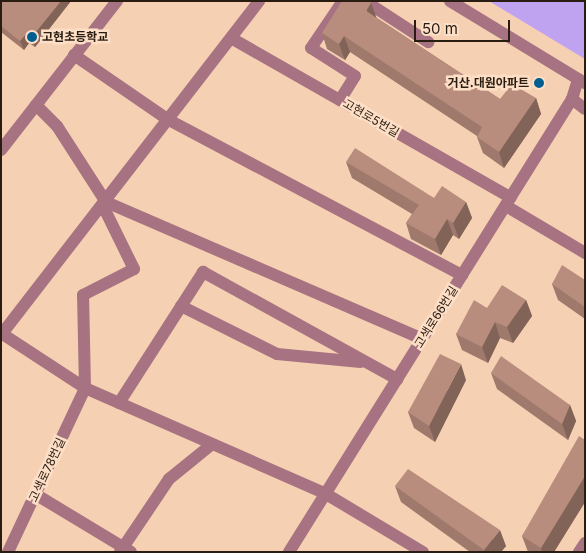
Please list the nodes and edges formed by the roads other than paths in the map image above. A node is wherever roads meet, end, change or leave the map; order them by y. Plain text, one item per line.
1 (117, 1) edge
2 (259, 1) edge
3 (343, 1) edge
4 (355, 1) edge
5 (450, 1) edge
6 (232, 38) junction
7 (428, 42) dead end
8 (74, 55) junction
9 (582, 81) edge
10 (572, 98) junction
11 (340, 100) junction
12 (36, 105) junction
13 (585, 109) edge
14 (167, 119) junction
15 (1, 150) edge
16 (508, 202) junction
17 (104, 204) junction
18 (585, 253) edge
19 (462, 275) junction
20 (181, 306) junction
21 (2, 334) edge
22 (422, 339) junction
23 (366, 362) junction
24 (397, 380) junction
25 (85, 388) junction
26 (120, 403) junction
27 (212, 444) junction
28 (36, 494) junction
29 (326, 494) junction
30 (585, 543) edge
31 (125, 550) edge
32 (12, 551) edge
33 (289, 552) edge
34 (423, 552) edge
35 (579, 552) edge

1 - 8 street
2 - 6 street
3 - 11 street
4 - 7 street
5 - 9 street
6 - 11 street, 고현로5번길
6 - 14 street
8 - 12 street
8 - 14 street
9 - 10 street, 고색로66번길
10 - 13 street
10 - 16 street, 고색로66번길
11 - 16 street, 고현로5번길
12 - 15 street
12 - 17 street
14 - 17 street
14 - 19 street
16 - 18 street, 고현로5번길
16 - 19 street, 고색로66번길
17 - 21 street
17 - 22 street
17 - 25 street
19 - 22 street, 고색로66번길
20 - 23 street
20 - 23 street
20 - 26 street
21 - 25 street
22 - 24 street, 고색로66번길
23 - 24 street
24 - 29 street, 고색로66번길
25 - 26 street
25 - 28 street, 고색로78번길
26 - 27 street
27 - 29 street
27 - 31 street
28 - 31 street
28 - 32 street, 고색로78번길
29 - 33 street, 고색로66번길
29 - 34 street
30 - 35 street

